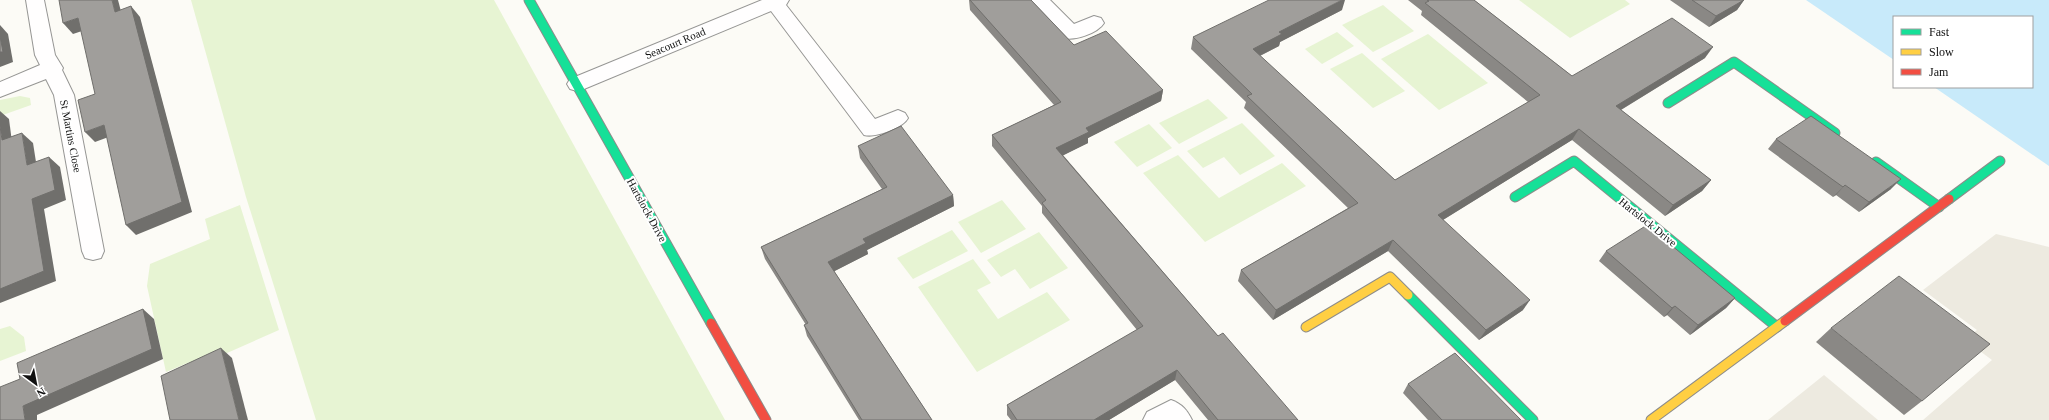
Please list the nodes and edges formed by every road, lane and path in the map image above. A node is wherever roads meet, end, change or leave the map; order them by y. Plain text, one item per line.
1 (35, 0) edge
2 (529, 0) edge
3 (1039, 0) edge
4 (777, 1) edge
5 (1094, 23) dead end
6 (53, 68) junction
7 (576, 84) junction
8 (0, 90) edge
9 (1668, 102) dead end
10 (898, 118) dead end
11 (1843, 139) edge
12 (1868, 157) edge
13 (2000, 161) dead end
14 (1515, 197) dead end
15 (1939, 207) junction
16 (93, 251) dead end
17 (1777, 326) junction
18 (1306, 328) dead end
19 (766, 420) edge
20 (1156, 420) edge
21 (1179, 420) edge
22 (1533, 420) edge
23 (1651, 420) edge

1 - 6 street, St Martins Close
2 - 7 street, Hartslock Drive
3 - 5 street
4 - 7 street, Seacourt Road
4 - 10 street, Seacourt Road
6 - 8 street
6 - 16 street, St Martins Close
7 - 19 street, Hartslock Drive
9 - 11 street
12 - 15 street
13 - 15 street
14 - 17 street, Hartslock Drive
15 - 17 street
17 - 23 street
18 - 22 street
20 - 21 street

